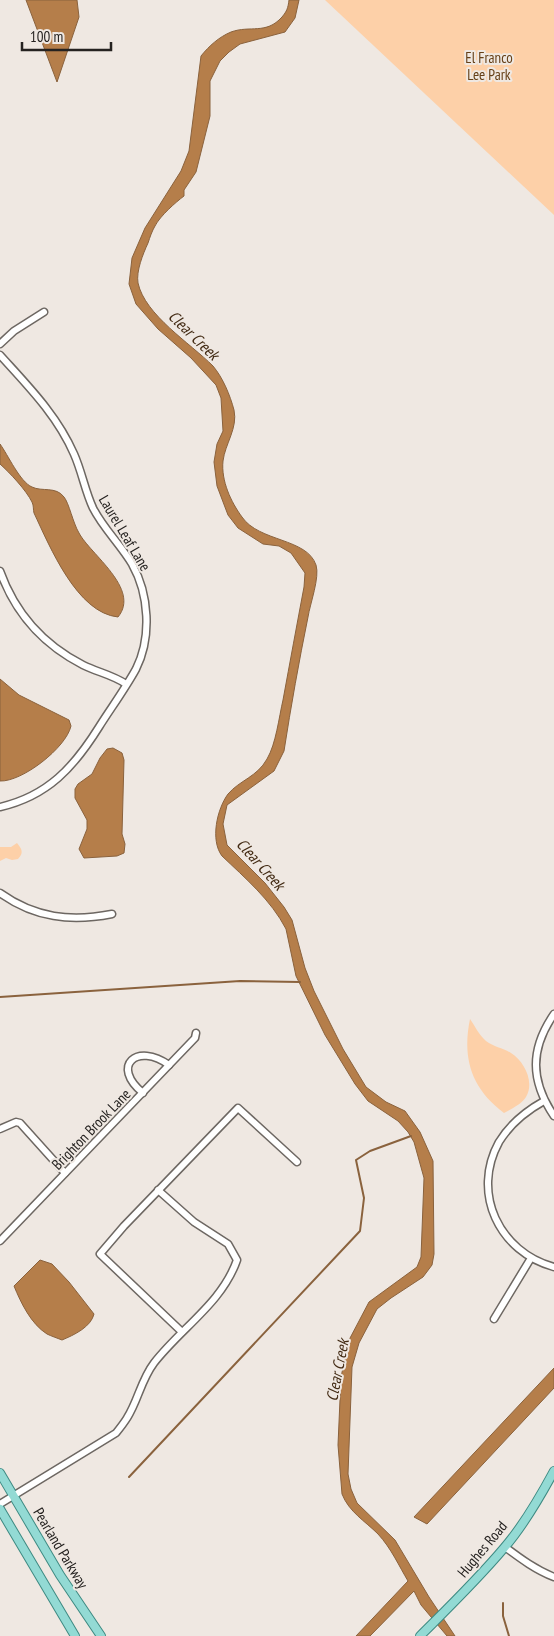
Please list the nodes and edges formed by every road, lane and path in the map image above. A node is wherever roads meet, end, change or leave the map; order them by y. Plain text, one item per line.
1 (44, 312) dead end
2 (0, 344) edge
3 (0, 355) edge
4 (0, 571) edge
5 (126, 684) junction
6 (0, 807) edge
7 (0, 893) edge
8 (112, 914) dead end
9 (554, 1014) edge
10 (196, 1033) dead end
11 (170, 1065) junction
12 (143, 1093) junction
13 (544, 1101) junction
14 (554, 1116) edge
15 (0, 1129) edge
16 (297, 1162) dead end
17 (65, 1173) junction
18 (158, 1190) junction
19 (0, 1241) edge
20 (531, 1258) junction
21 (554, 1267) edge
22 (494, 1319) dead end
23 (182, 1332) junction
24 (554, 1471) edge
25 (0, 1474) edge
26 (14, 1496) junction
27 (0, 1504) edge
28 (0, 1509) edge
29 (505, 1547) junction
30 (554, 1577) edge
31 (75, 1636) edge
32 (101, 1636) edge
33 (420, 1636) edge

1 - 2 street
3 - 5 street, Laurel Leaf Lane
4 - 5 street
5 - 6 street, Laurel Leaf Lane
7 - 8 street
9 - 13 street
10 - 11 street, Brighton Brook Lane
11 - 12 street, Brighton Brook Lane
11 - 12 street
12 - 17 street, Brighton Brook Lane
13 - 14 street
13 - 20 street
15 - 17 street
16 - 18 street
17 - 19 street, Brighton Brook Lane
18 - 23 street
18 - 23 street
20 - 21 street
20 - 22 street
23 - 26 street
24 - 29 main road, Hughes Road
25 - 26 main road, Pearland Parkway
26 - 27 street
26 - 32 main road, Pearland Parkway
28 - 31 main road
29 - 30 street
29 - 33 main road, Hughes Road

